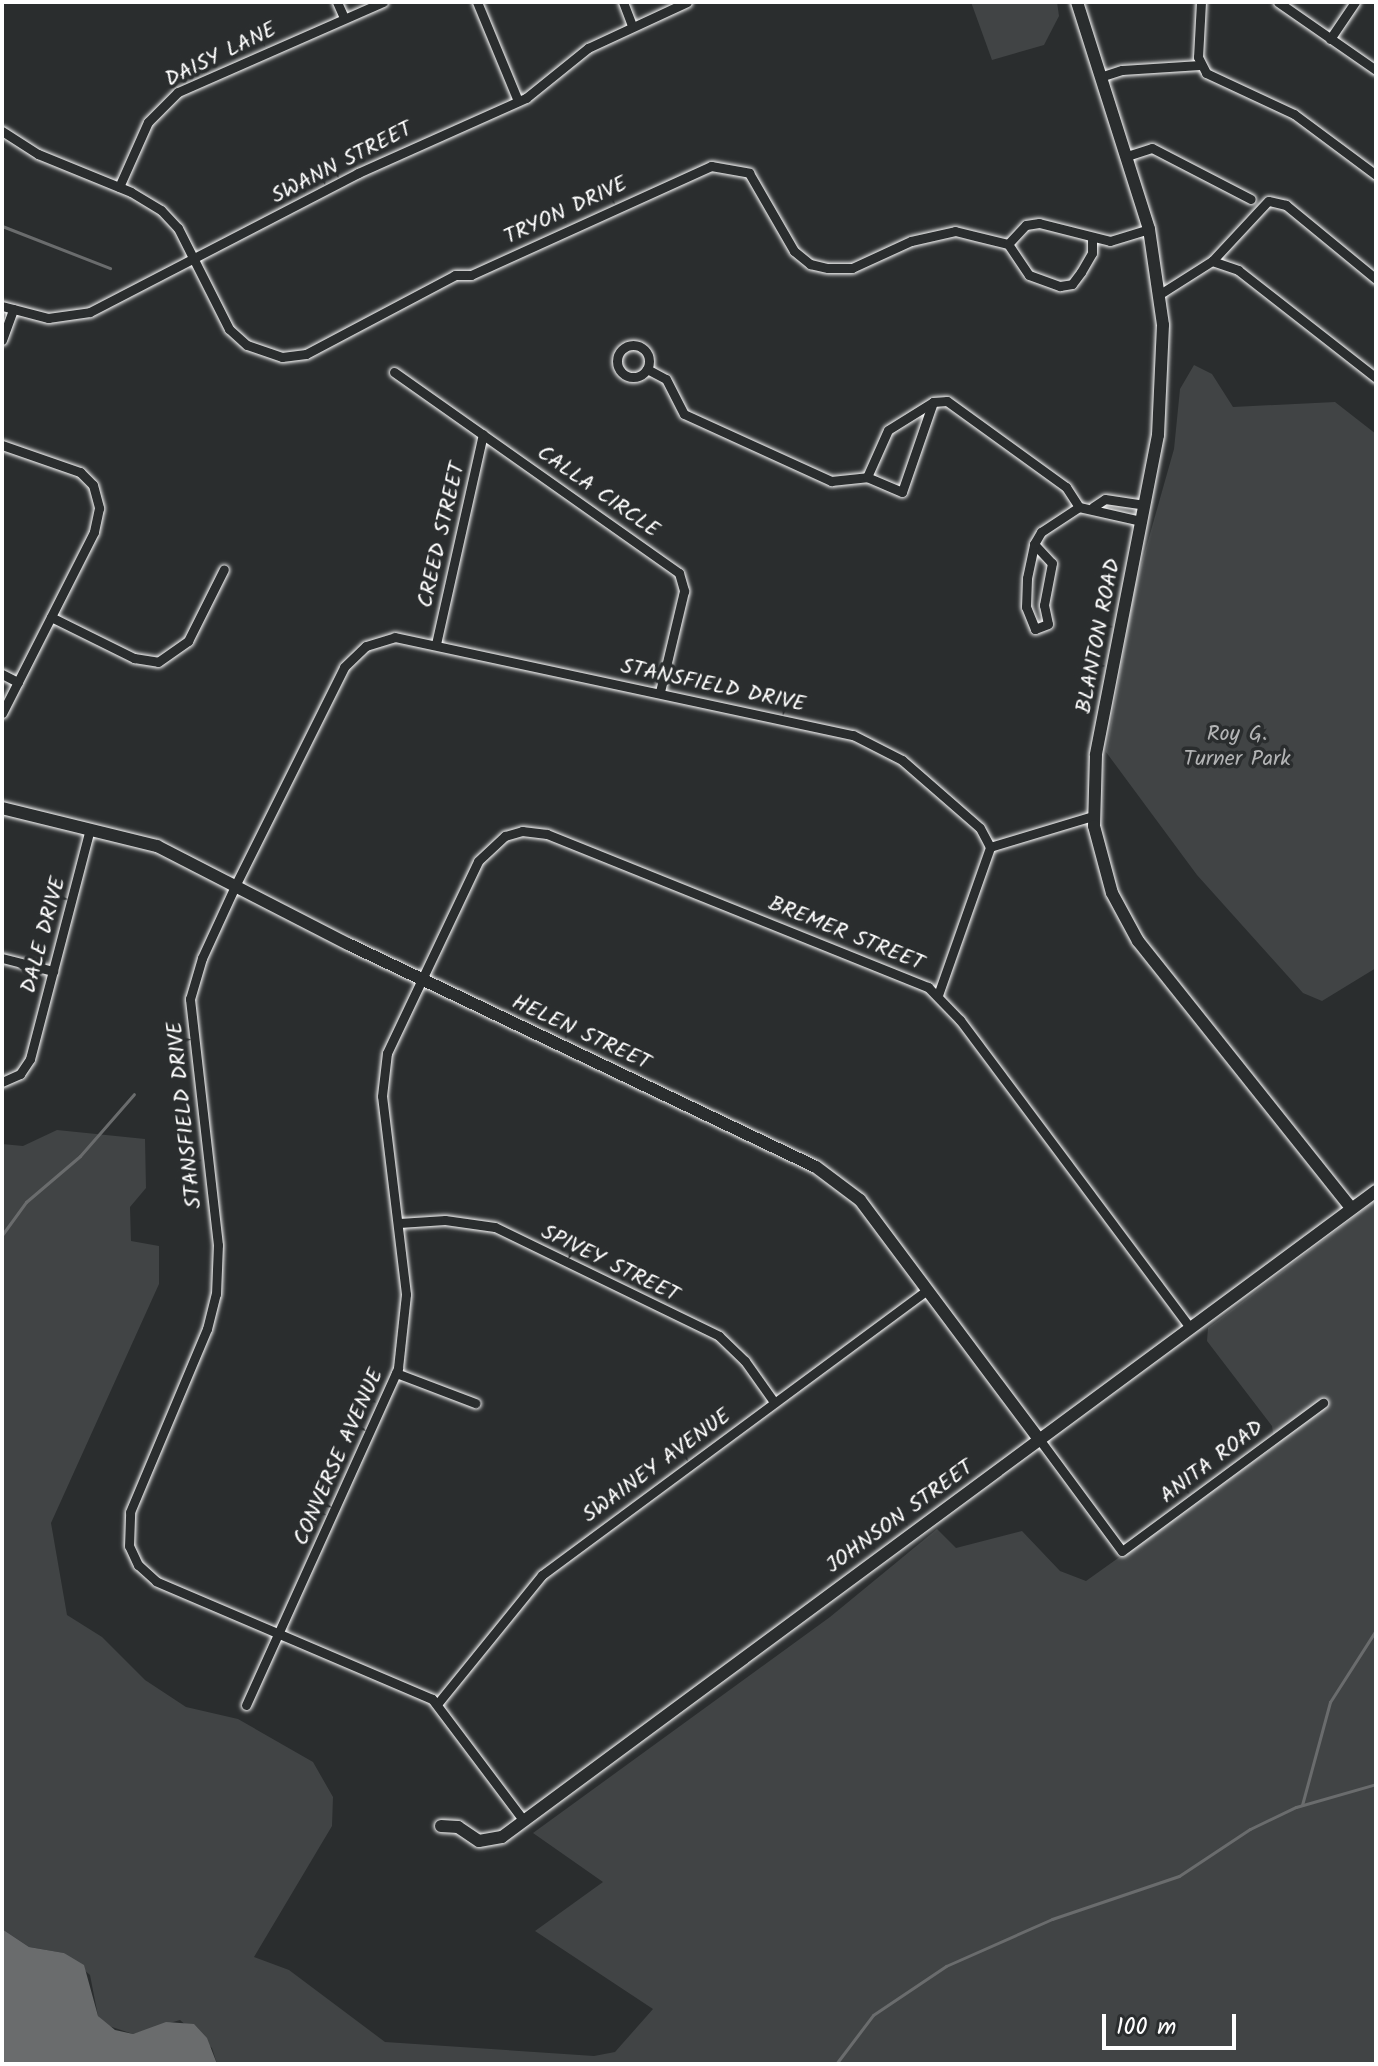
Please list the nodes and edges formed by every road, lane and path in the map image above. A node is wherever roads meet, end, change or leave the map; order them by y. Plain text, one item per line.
1 (337, 2) edge
2 (383, 2) edge
3 (477, 2) edge
4 (623, 2) edge
5 (687, 2) edge
6 (1077, 2) edge
7 (1201, 2) edge
8 (1278, 2) edge
9 (1355, 2) edge
10 (344, 18) junction
11 (632, 26) junction
12 (1330, 39) junction
13 (1200, 65) junction
14 (1376, 70) edge
15 (1100, 77) junction
16 (518, 101) junction
17 (2, 131) edge
18 (1127, 156) junction
19 (1376, 175) edge
20 (119, 187) junction
21 (1251, 199) dead end
22 (1149, 229) junction
23 (1092, 240) junction
24 (1008, 244) junction
25 (194, 260) junction
26 (1212, 261) junction
27 (1376, 279) edge
28 (1160, 294) junction
29 (2, 306) edge
30 (13, 309) junction
31 (2, 340) edge
32 (647, 369) dead end
33 (394, 372) dead end
34 (1376, 378) edge
35 (933, 402) junction
36 (483, 434) junction
37 (2, 445) edge
38 (867, 477) junction
39 (1145, 505) junction
40 (1079, 507) junction
41 (1093, 507) junction
42 (1141, 521) junction
43 (1034, 544) junction
44 (224, 569) dead end
45 (51, 617) junction
46 (436, 644) junction
47 (2, 674) edge
48 (18, 682) junction
49 (660, 692) junction
50 (2, 713) edge
51 (2, 808) edge
52 (1093, 816) junction
53 (90, 829) junction
54 (990, 847) junction
55 (236, 884) junction
56 (2, 958) edge
57 (53, 971) junction
58 (420, 979) junction
59 (938, 995) junction
60 (2, 1082) edge
61 (1376, 1191) edge
62 (1351, 1208) junction
63 (399, 1223) junction
64 (927, 1290) junction
65 (1190, 1328) junction
66 (396, 1373) junction
67 (774, 1402) junction
68 (475, 1403) dead end
69 (1323, 1403) dead end
70 (1039, 1439) junction
71 (282, 1632) junction
72 (438, 1703) junction
73 (246, 1705) dead end
74 (524, 1821) junction
75 (441, 1826) dead end

1 - 10 street
2 - 10 street, DAISY LANE
3 - 16 street
4 - 11 street
5 - 11 street, SWANN STREET
6 - 15 street, BLANTON ROAD
7 - 13 street
8 - 12 street
9 - 12 street
10 - 20 street, DAISY LANE
11 - 16 street, SWANN STREET
12 - 14 street
13 - 15 street
13 - 19 street
15 - 18 street, BLANTON ROAD
16 - 25 street, SWANN STREET
17 - 20 street, TRYON DRIVE
18 - 21 street
18 - 22 street, BLANTON ROAD
20 - 25 street, TRYON DRIVE
22 - 23 street
22 - 28 street, BLANTON ROAD
23 - 24 street
23 - 24 street
24 - 25 street, TRYON DRIVE
25 - 30 street, SWANN STREET
26 - 27 street
26 - 28 street
26 - 34 street
28 - 39 street, BLANTON ROAD
29 - 30 street, SWANN STREET
30 - 31 street
32 - 38 street
33 - 36 street, CALLA CIRCLE
35 - 38 street
35 - 38 street
35 - 40 street
36 - 46 street, CREED STREET
36 - 49 street, CALLA CIRCLE
37 - 45 street
39 - 41 street
39 - 42 street, BLANTON ROAD
40 - 41 street
40 - 43 street
41 - 42 street
42 - 52 street, BLANTON ROAD
43 - 43 street
44 - 45 street
45 - 48 street
46 - 49 street, STANSFIELD DRIVE
46 - 55 street, STANSFIELD DRIVE
47 - 48 street
48 - 50 street
49 - 54 street, STANSFIELD DRIVE
51 - 53 street, HELEN STREET
52 - 54 street
52 - 62 street, BLANTON ROAD
53 - 55 street, HELEN STREET
53 - 57 street, DALE DRIVE
54 - 59 street
55 - 58 street, HELEN STREET
55 - 71 street, STANSFIELD DRIVE
56 - 57 street
57 - 60 street, DALE DRIVE
58 - 59 street, BREMER STREET
58 - 63 street, CONVERSE AVENUE
58 - 64 street, HELEN STREET
59 - 65 street, BREMER STREET
61 - 62 street, JOHNSON STREET
62 - 65 street, JOHNSON STREET
63 - 66 street, CONVERSE AVENUE
63 - 67 street, SPIVEY STREET
64 - 67 street, SWAINEY AVENUE
64 - 70 street, HELEN STREET
65 - 70 street, JOHNSON STREET
66 - 68 street
66 - 71 street, CONVERSE AVENUE
67 - 72 street, SWAINEY AVENUE
69 - 70 street, ANITA ROAD
70 - 74 street, JOHNSON STREET
71 - 72 street, STANSFIELD DRIVE
71 - 73 street, CONVERSE AVENUE
72 - 74 street, STANSFIELD DRIVE
74 - 75 street, JOHNSON STREET

